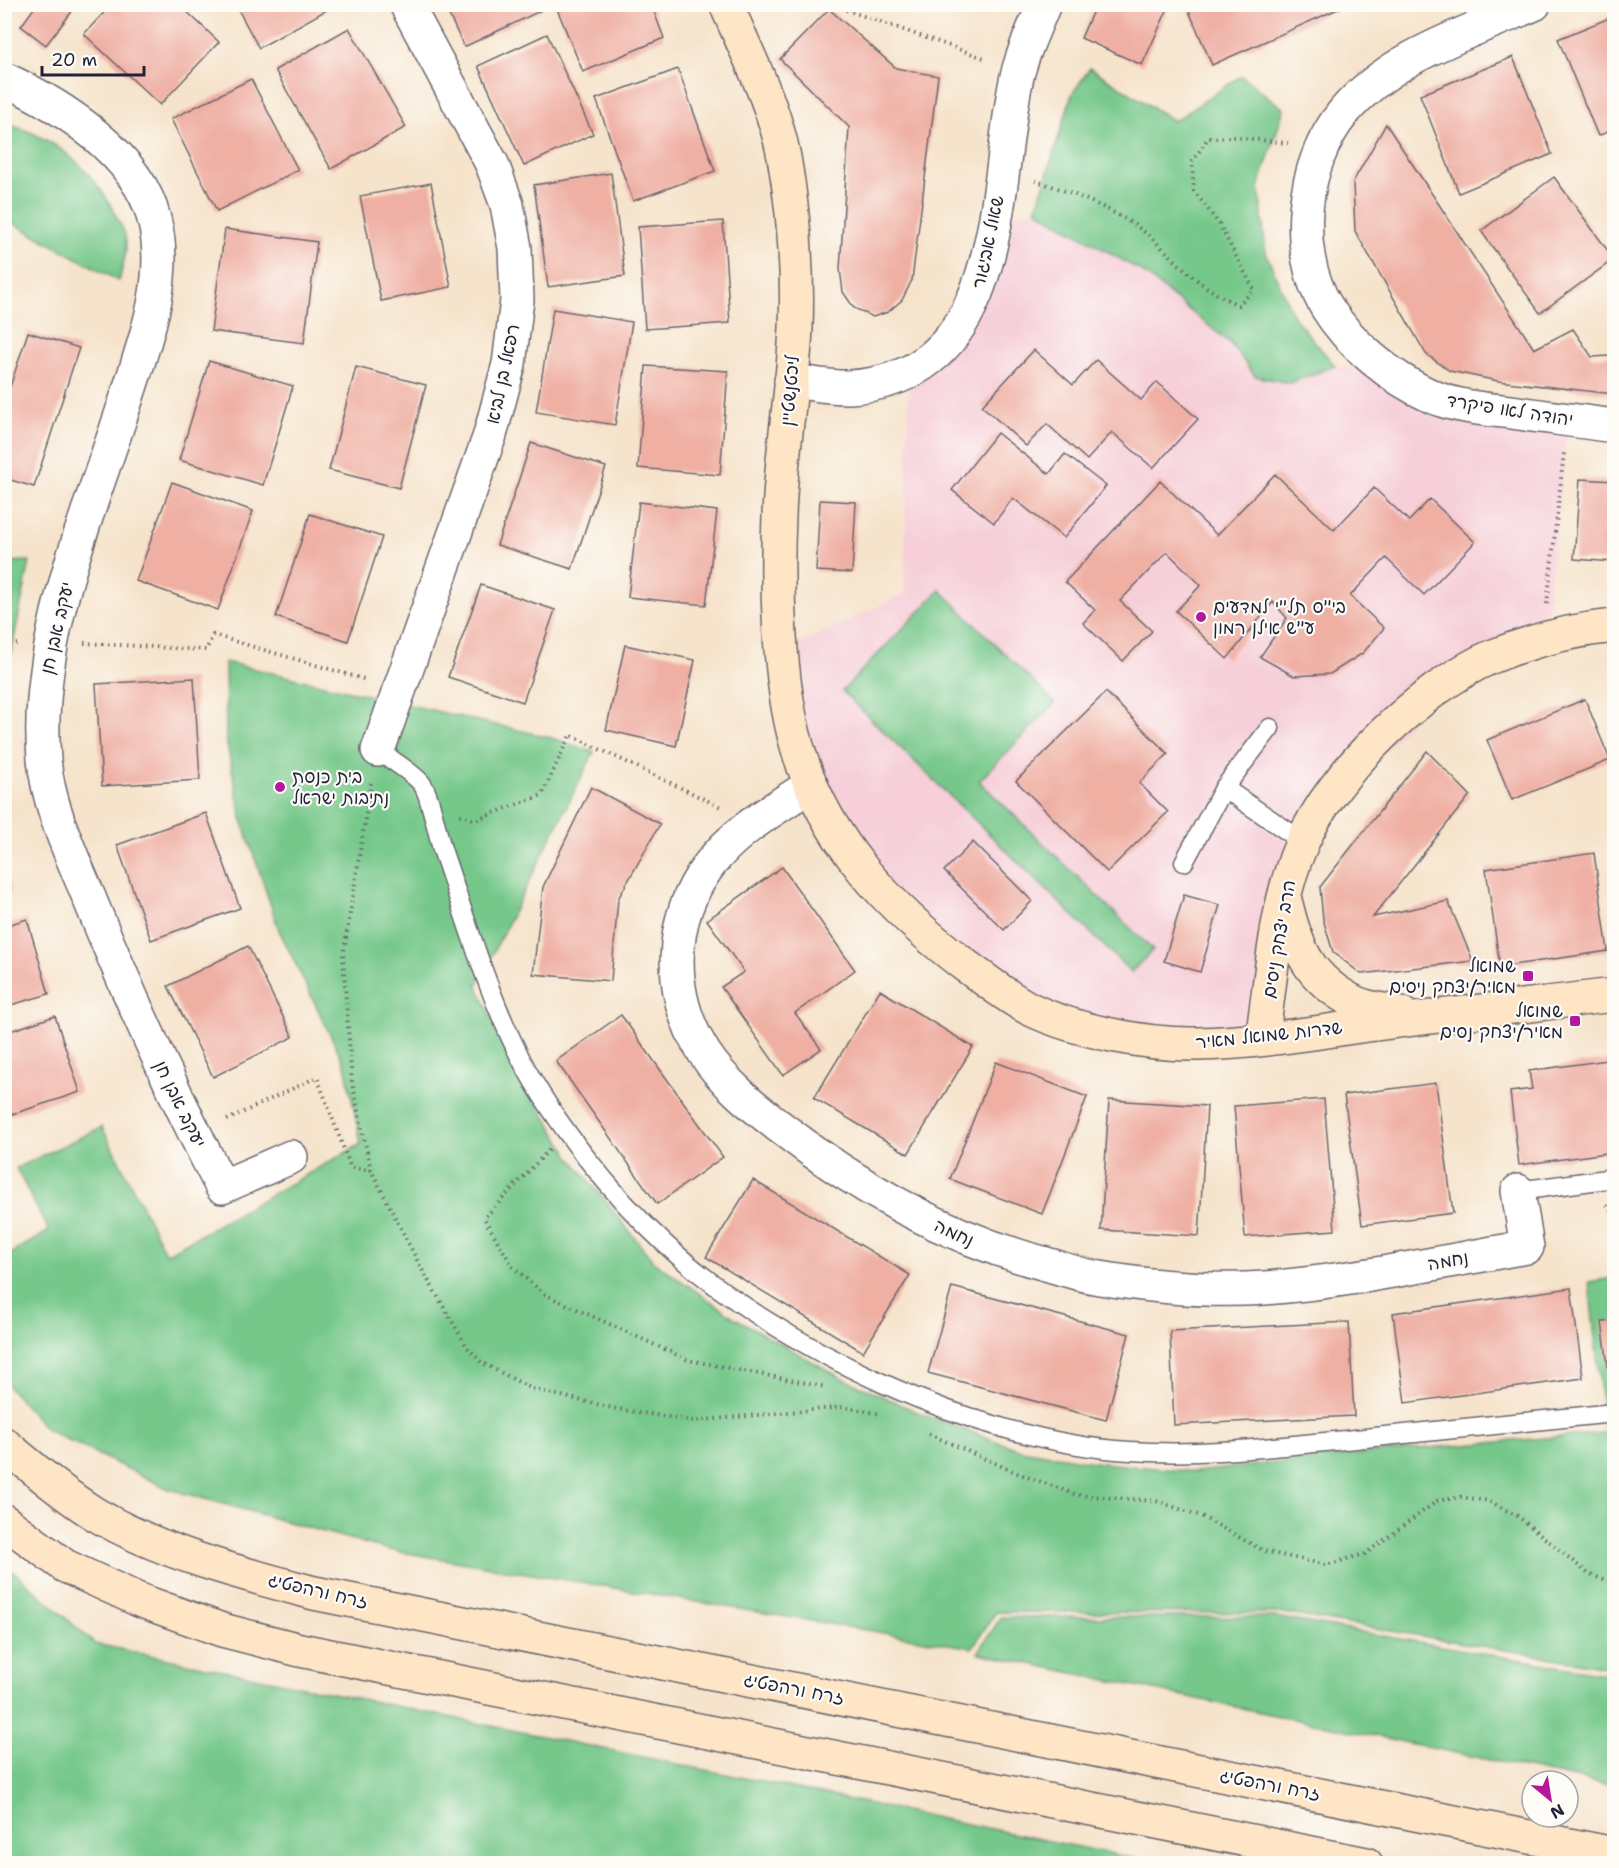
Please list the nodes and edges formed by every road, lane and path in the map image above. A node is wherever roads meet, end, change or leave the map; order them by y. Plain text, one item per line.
1 (406, 4) edge
2 (726, 4) edge
3 (829, 4) edge
4 (1044, 4) edge
5 (1534, 4) edge
6 (1019, 70) junction
7 (4, 79) edge
8 (1321, 147) junction
9 (1002, 173) junction
10 (791, 381) junction
11 (1568, 420) junction
12 (1614, 426) edge
13 (1614, 626) edge
14 (1543, 640) junction
15 (51, 641) junction
16 (4, 645) edge
17 (399, 690) junction
18 (1270, 729) dead end
19 (378, 750) junction
20 (811, 785) junction
21 (1224, 788) junction
22 (429, 804) junction
23 (754, 823) junction
24 (1302, 841) junction
25 (1184, 862) dead end
26 (1284, 893) junction
27 (1614, 995) edge
28 (1424, 1018) junction
29 (1262, 1039) junction
30 (567, 1131) junction
31 (196, 1135) junction
32 (291, 1157) dead end
33 (371, 1170) junction
34 (1614, 1178) edge
35 (1518, 1191) joint
36 (833, 1391) dead end
37 (864, 1405) dead end
38 (1614, 1413) edge
39 (925, 1432) dead end
40 (4, 1444) edge
41 (4, 1521) edge
42 (1614, 1582) edge
43 (1614, 1854) edge
44 (1366, 1863) edge

1 - 17 street, רפאל בן לביא
2 - 10 street, ליכטנשטיין
3 - 6 path
4 - 6 street, שאול אביגור
5 - 8 street, יהודה לאו פיקרד
6 - 9 street, שאול אביגור
7 - 15 street, יעקב אבן חן
8 - 9 path
8 - 11 street, יהודה לאו פיקרד
9 - 10 street, שאול אביגור
10 - 20 street, ליכטנשטיין
11 - 12 street, יהודה לאו פיקרד
11 - 14 path
13 - 14 street, הרב יצחק ניסים
14 - 24 street, הרב יצחק ניסים
15 - 16 path
15 - 17 path
15 - 31 street, יעקב אבן חן
17 - 19 street, רפאל בן לביא
18 - 21 lane
19 - 22 lane
19 - 33 path
20 - 23 street, נחמה
20 - 29 street, שדרות שמואל מאיר
21 - 24 lane
21 - 25 lane
22 - 23 path
22 - 30 lane
23 - 35 street, נחמה
24 - 26 street, הרב יצחק ניסים
26 - 28 street
26 - 29 street, הרב יצחק ניסים
27 - 28 street, שדרות שמואל מאיר
28 - 29 street, שדרות שמואל מאיר
30 - 36 path
30 - 38 lane
31 - 32 street, יעקב אבן חן
31 - 33 path
33 - 37 path
34 - 35 lane
39 - 42 path
40 - 43 street, זרח ורהפטיג
41 - 44 street

